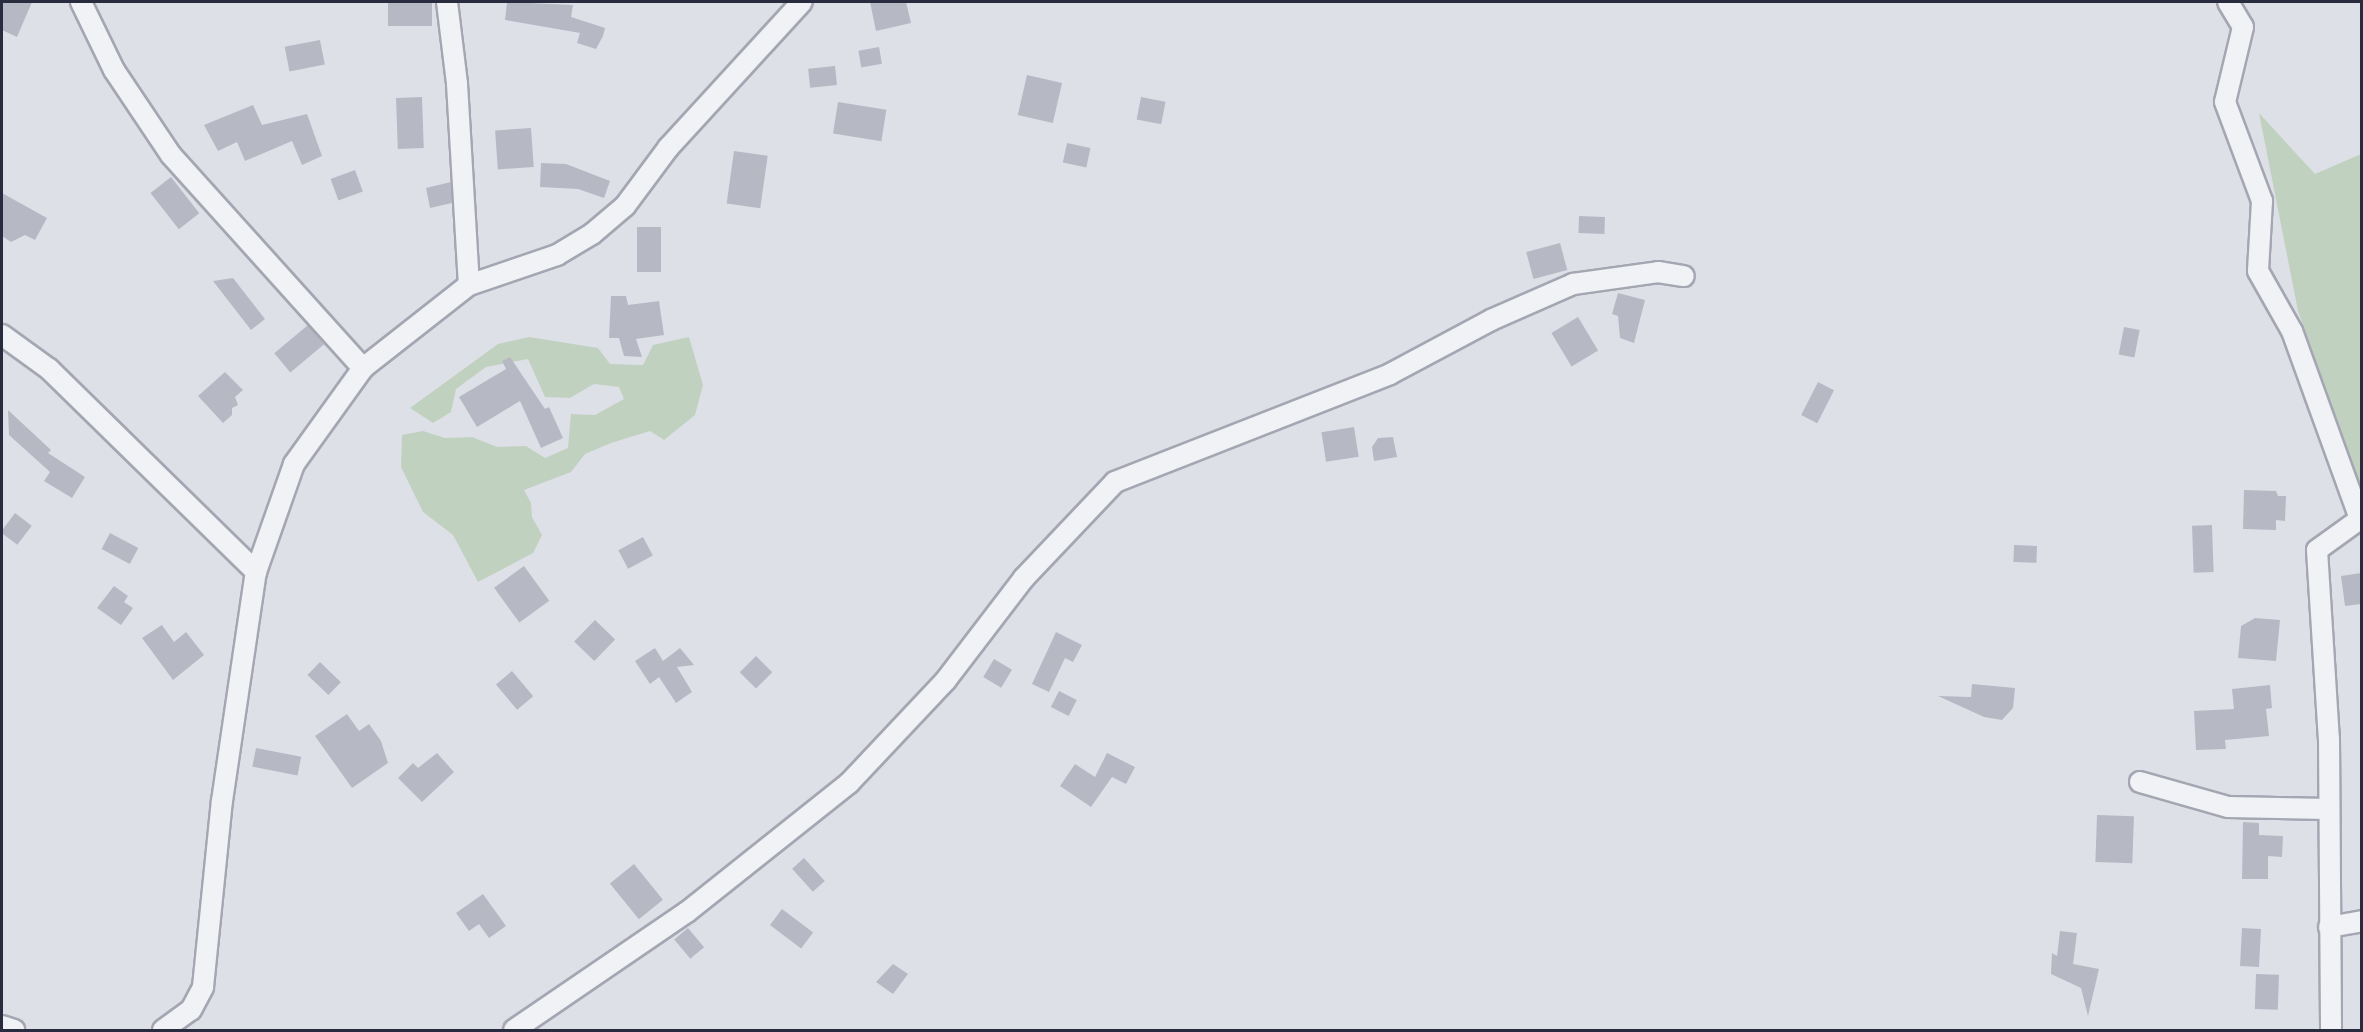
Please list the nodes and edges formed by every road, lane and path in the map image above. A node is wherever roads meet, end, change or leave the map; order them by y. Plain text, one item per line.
1 (81, 2) edge
2 (447, 2) edge
3 (802, 2) edge
4 (2228, 2) edge
5 (1684, 276) dead end
6 (469, 285) junction
7 (2, 335) edge
8 (363, 368) junction
9 (256, 572) junction
10 (2140, 782) dead end
11 (2328, 809) junction
12 (2361, 921) edge
13 (2329, 927) junction
14 (2, 1026) edge
15 (14, 1030) edge
16 (163, 1030) edge
17 (514, 1030) edge
18 (2331, 1030) edge

1 - 8 street
2 - 6 street
3 - 6 street
4 - 11 street
5 - 17 street
6 - 8 street
7 - 9 street
8 - 9 street
9 - 16 street
10 - 11 street
11 - 13 street
12 - 13 street
13 - 18 street
14 - 15 street

